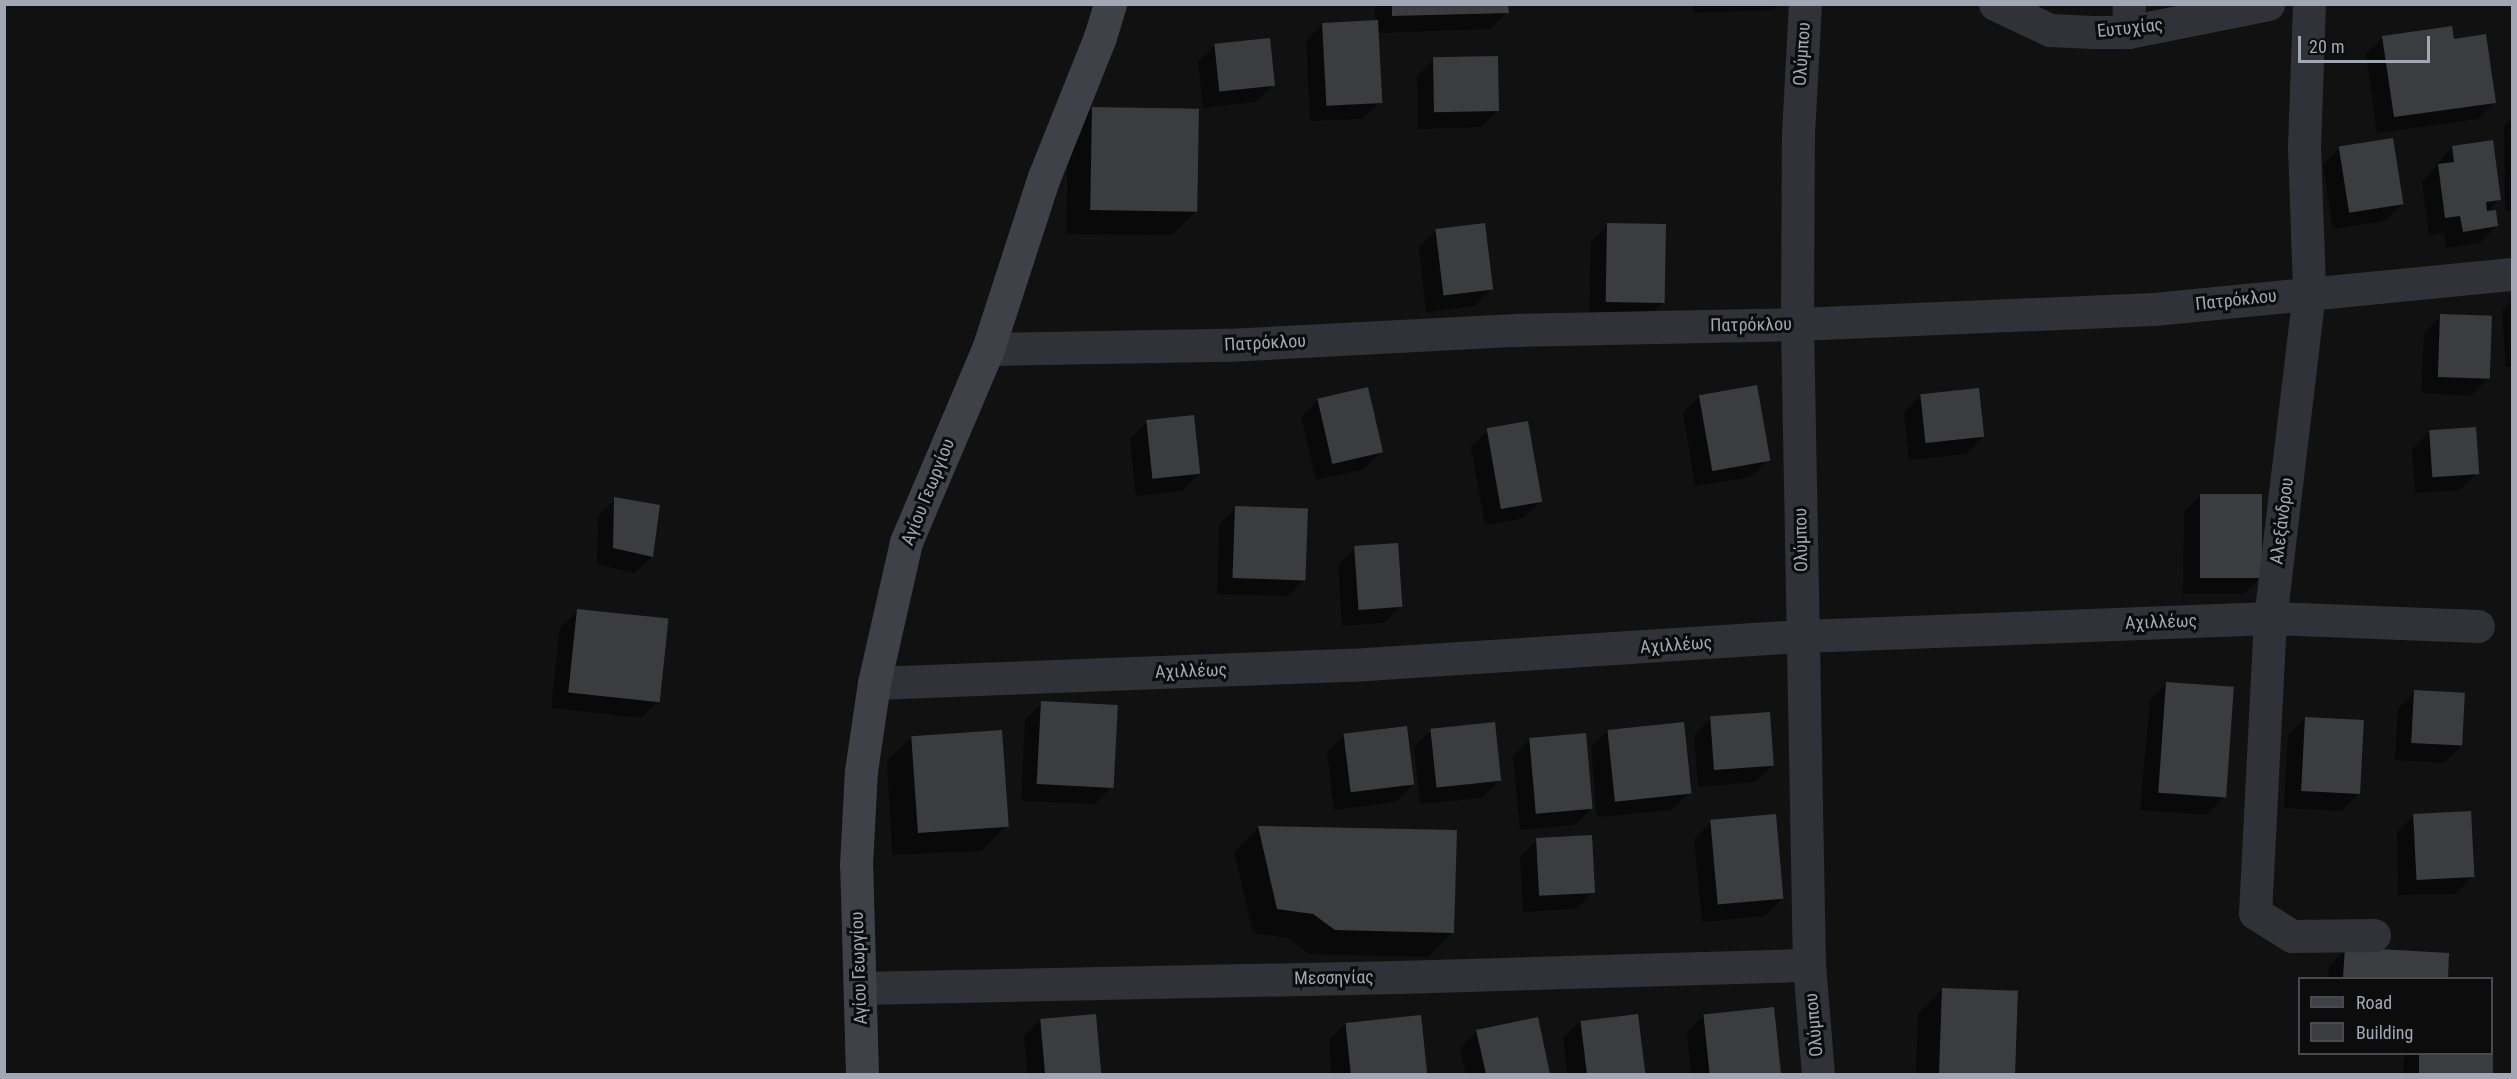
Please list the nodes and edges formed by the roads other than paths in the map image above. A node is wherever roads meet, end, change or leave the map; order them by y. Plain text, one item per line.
1 (1110, 4) edge
2 (1805, 4) edge
3 (1995, 4) edge
4 (2268, 4) edge
5 (2309, 4) edge
6 (2128, 18) edge
7 (2512, 274) edge
8 (2309, 292) junction
9 (1797, 324) junction
10 (988, 349) junction
11 (2270, 618) junction
12 (2478, 626) dead end
13 (1803, 636) junction
14 (874, 683) junction
15 (2374, 935) dead end
16 (1809, 965) junction
17 (860, 988) junction
18 (862, 1074) edge
19 (1818, 1074) edge

1 - 10 street, Αγίου Γεωργίου
2 - 9 street, Ολύμπου
3 - 6 street, Ευτυχίας
4 - 6 street, Ευτυχίας
5 - 8 street, Αλεξάνδρου
7 - 8 street, Πατρόκλου
8 - 9 street, Πατρόκλου
8 - 11 street, Αλεξάνδρου
9 - 10 street, Πατρόκλου
9 - 13 street, Ολύμπου
10 - 14 street, Αγίου Γεωργίου
11 - 12 street, Αχιλλέως
11 - 13 street, Αχιλλέως
11 - 15 street, Αλεξάνδρου
13 - 14 street, Αχιλλέως
13 - 16 street, Ολύμπου
14 - 17 street, Αγίου Γεωργίου
16 - 17 street, Μεσσηνίας
16 - 19 street, Ολύμπου
17 - 18 street, Αγίου Γεωργίου

